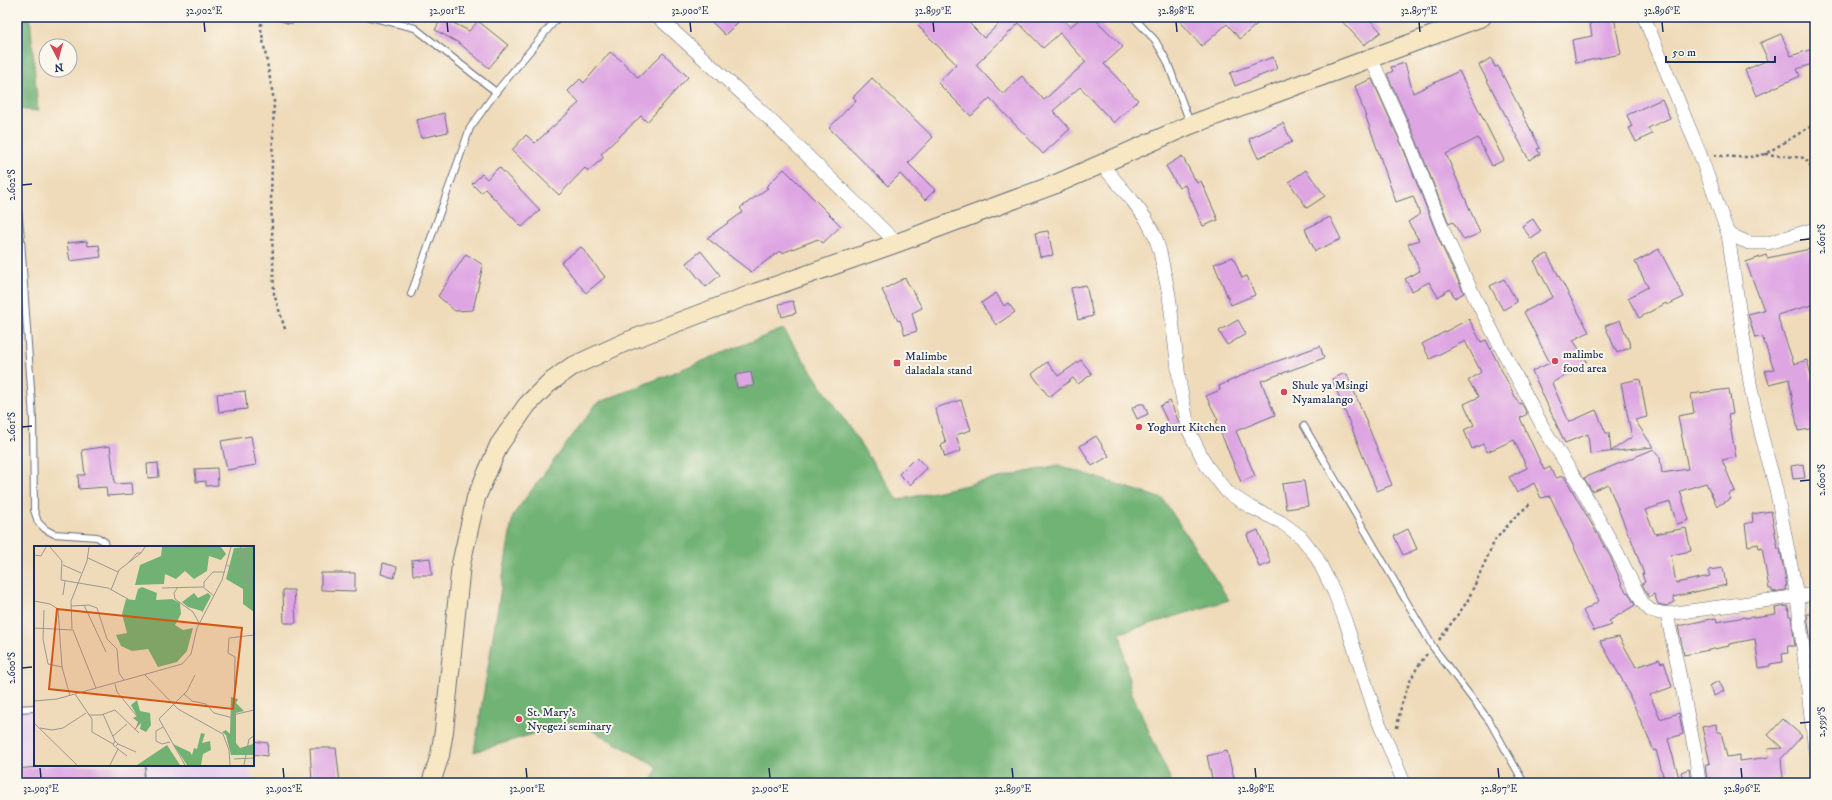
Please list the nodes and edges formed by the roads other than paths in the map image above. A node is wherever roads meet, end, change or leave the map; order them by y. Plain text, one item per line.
1 (280, 17) edge
2 (304, 17) edge
3 (370, 17) edge
4 (558, 17) edge
5 (658, 17) edge
6 (1133, 17) edge
7 (1482, 17) edge
8 (1644, 17) edge
9 (1371, 58) junction
10 (496, 92) junction
11 (1190, 125) junction
12 (1101, 164) junction
13 (17, 200) edge
14 (1815, 230) edge
15 (1728, 234) junction
16 (897, 243) junction
17 (410, 294) dead end
18 (1304, 426) dead end
19 (106, 546) edge
20 (1815, 594) edge
21 (1797, 596) junction
22 (1667, 614) junction
23 (34, 708) edge
24 (17, 709) edge
25 (1815, 751) edge
26 (431, 783) edge
27 (1404, 783) edge
28 (1524, 783) edge
29 (1699, 783) edge

1 - 2 lane
3 - 10 lane
4 - 10 lane
5 - 16 street
6 - 11 lane
7 - 9 main road
8 - 15 street
9 - 11 main road
9 - 22 street
10 - 17 lane
11 - 12 main road
12 - 16 main road
12 - 27 street
13 - 19 lane
14 - 15 street
15 - 21 street
16 - 26 main road
18 - 28 lane
20 - 21 street
21 - 22 street
21 - 25 street
22 - 29 street
23 - 24 lane

